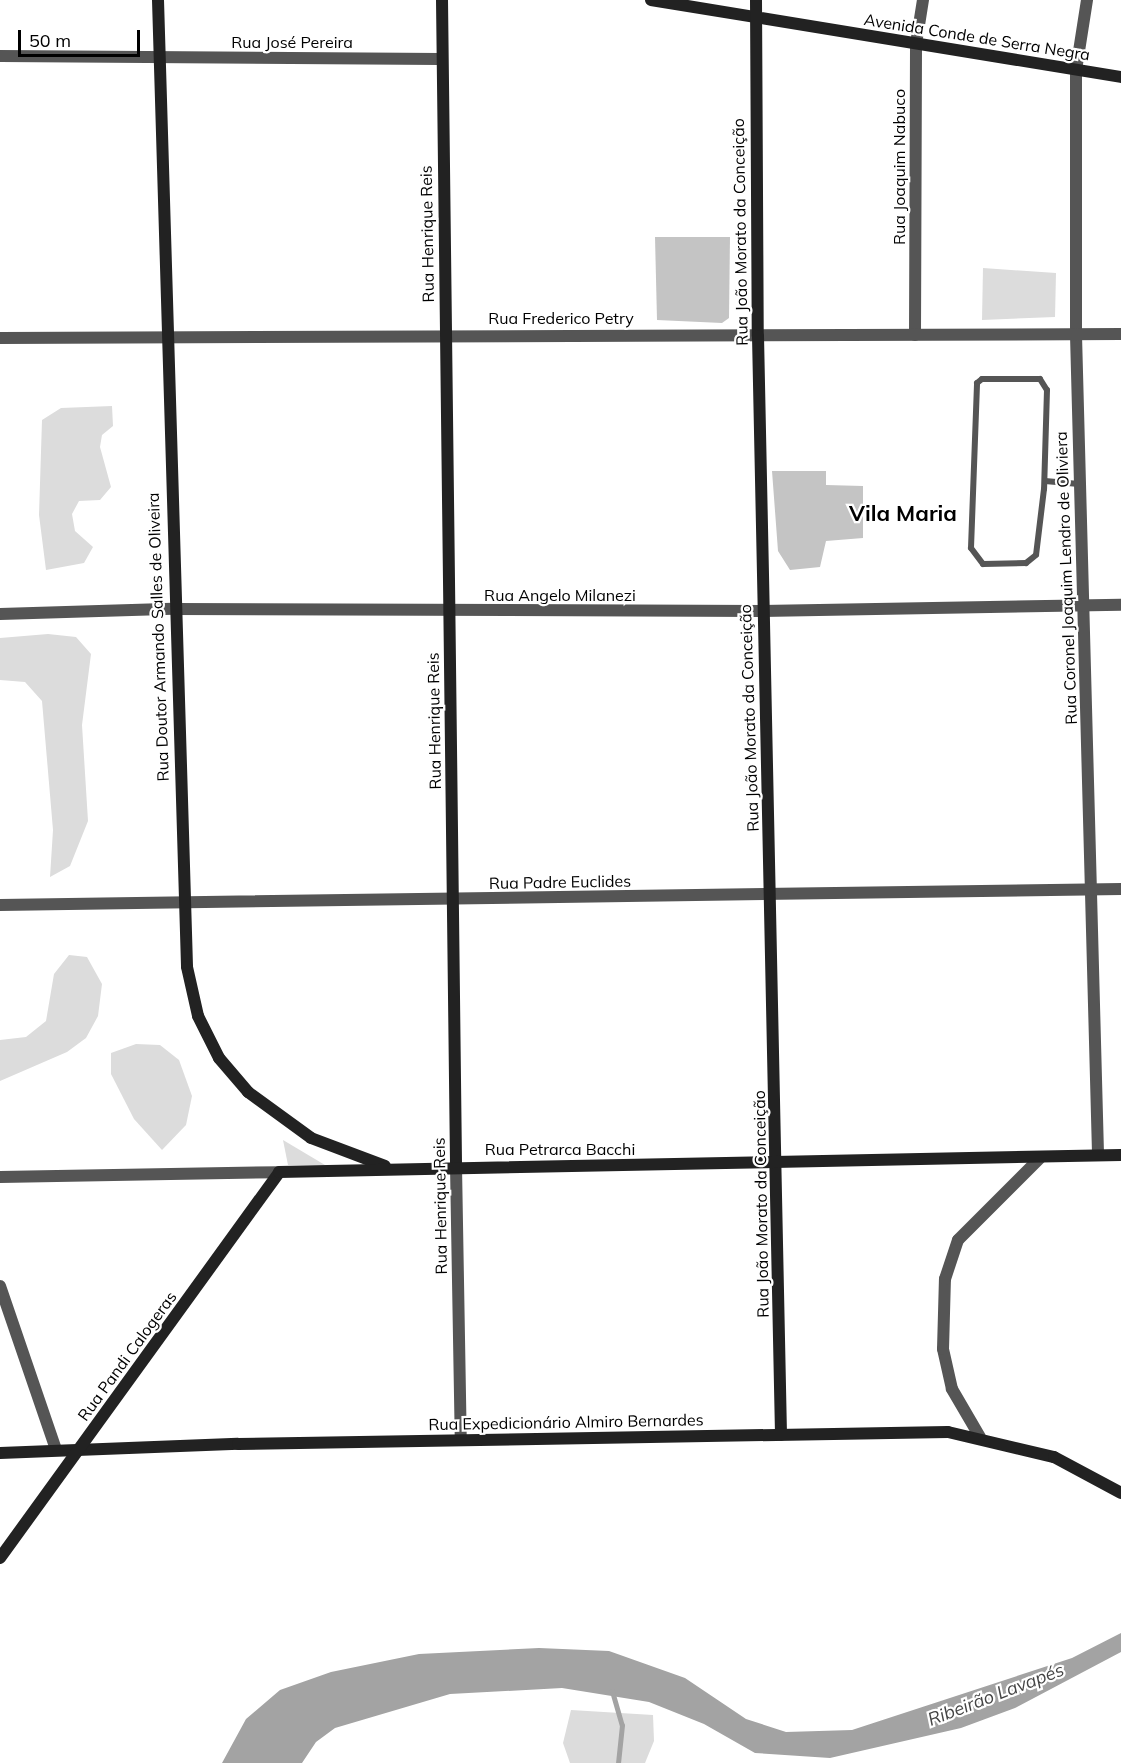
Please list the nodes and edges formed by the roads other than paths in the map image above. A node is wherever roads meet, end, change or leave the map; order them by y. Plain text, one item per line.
1 (158, 0) edge
2 (442, 0) edge
3 (651, 0) edge
4 (756, 0) edge
5 (923, 0) edge
6 (1087, 0) edge
7 (754, 16) junction
8 (916, 44) junction
9 (0, 56) edge
10 (156, 58) junction
11 (440, 59) junction
12 (1076, 70) junction
13 (1121, 76) edge
14 (1121, 333) edge
15 (444, 334) junction
16 (915, 335) junction
17 (1076, 335) junction
18 (166, 336) junction
19 (758, 336) junction
20 (0, 338) edge
21 (1045, 481) junction
22 (1079, 484) junction
23 (1121, 605) edge
24 (1084, 606) junction
25 (173, 609) junction
26 (762, 611) junction
27 (448, 612) junction
28 (0, 614) edge
29 (1121, 889) edge
30 (1091, 890) junction
31 (772, 894) junction
32 (453, 901) junction
33 (0, 905) edge
34 (182, 905) junction
35 (1098, 1155) junction
36 (1121, 1155) edge
37 (1041, 1157) junction
38 (777, 1164) junction
39 (456, 1166) junction
40 (392, 1168) junction
41 (279, 1173) junction
42 (0, 1177) edge
43 (0, 1286) edge
44 (781, 1435) junction
45 (980, 1437) junction
46 (461, 1440) junction
47 (56, 1450) junction
48 (80, 1450) junction
49 (0, 1453) edge
50 (1121, 1493) edge
51 (0, 1558) edge

1 - 10 street, Rua Doutor Armando Salles de Oliveira
2 - 11 street, Rua Henrique Reis
3 - 7 street, Avenida Conde de Serra Negra
4 - 7 street, Rua João Morato da Conceição
5 - 8 street, Rua Joaquim Nabuco
6 - 12 street, Rua Coronel Joaquim Lendro de Oliviera
7 - 8 street, Avenida Conde de Serra Negra
7 - 19 street, Rua João Morato da Conceição
8 - 12 street, Avenida Conde de Serra Negra
8 - 16 street, Rua Joaquim Nabuco
9 - 10 street, Rua José Pereira
10 - 11 street, Rua José Pereira
10 - 18 street, Rua Doutor Armando Salles de Oliveira
11 - 15 street, Rua Henrique Reis
12 - 13 street, Avenida Conde de Serra Negra
12 - 17 street, Rua Coronel Joaquim Lendro de Oliviera
14 - 17 street, Rua Frederico Petry
15 - 18 street, Rua Frederico Petry
15 - 19 street, Rua Frederico Petry
15 - 27 street, Rua Henrique Reis
16 - 17 street, Rua Frederico Petry
16 - 19 street, Rua Frederico Petry
17 - 22 street, Rua Coronel Joaquim Lendro de Oliviera
18 - 20 street, Rua Frederico Petry
18 - 25 street, Rua Doutor Armando Salles de Oliveira
19 - 26 street, Rua João Morato da Conceição
21 - 21 lane
21 - 22 lane
22 - 24 street, Rua Coronel Joaquim Lendro de Oliviera
23 - 24 street, Rua Angelo Milanezi
24 - 26 street, Rua Angelo Milanezi
24 - 30 street, Rua Coronel Joaquim Lendro de Oliviera
25 - 27 street, Rua Angelo Milanezi
25 - 28 street, Rua Angelo Milanezi
25 - 34 street, Rua Doutor Armando Salles de Oliveira
26 - 27 street, Rua Angelo Milanezi
26 - 31 street, Rua João Morato da Conceição
27 - 32 street, Rua Henrique Reis
29 - 30 street, Rua Padre Euclides
30 - 31 street, Rua Padre Euclides
30 - 35 street, Rua Coronel Joaquim Lendro de Oliviera
31 - 32 street, Rua Padre Euclides
31 - 38 street, Rua João Morato da Conceição
32 - 34 street, Rua Padre Euclides
32 - 39 street, Rua Henrique Reis
33 - 34 street, Rua Padre Euclides
34 - 40 street, Rua Doutor Armando Salles de Oliveira
35 - 36 street, Rua Petrarca Bacchi
35 - 37 street, Rua Petrarca Bacchi
37 - 38 street, Rua Petrarca Bacchi
37 - 45 street
38 - 39 street, Rua Petrarca Bacchi
38 - 44 street, Rua João Morato da Conceição
39 - 40 street, Rua Petrarca Bacchi
39 - 46 street, Rua Henrique Reis
40 - 41 street, Rua Petrarca Bacchi
41 - 42 street, Rua Petrarca Bacchi
41 - 48 street, Rua Pandi Calogeras
43 - 47 street
44 - 45 street, Rua Expedicionário Almiro Bernardes
44 - 46 street, Rua Expedicionário Almiro Bernardes
45 - 50 street, Rua Expedicionário Almiro Bernardes
46 - 48 street, Rua Expedicionário Almiro Bernardes
47 - 48 street, Rua Expedicionário Almiro Bernardes
47 - 49 street, Rua Expedicionário Almiro Bernardes
48 - 51 street, Rua Pandi Calogeras

